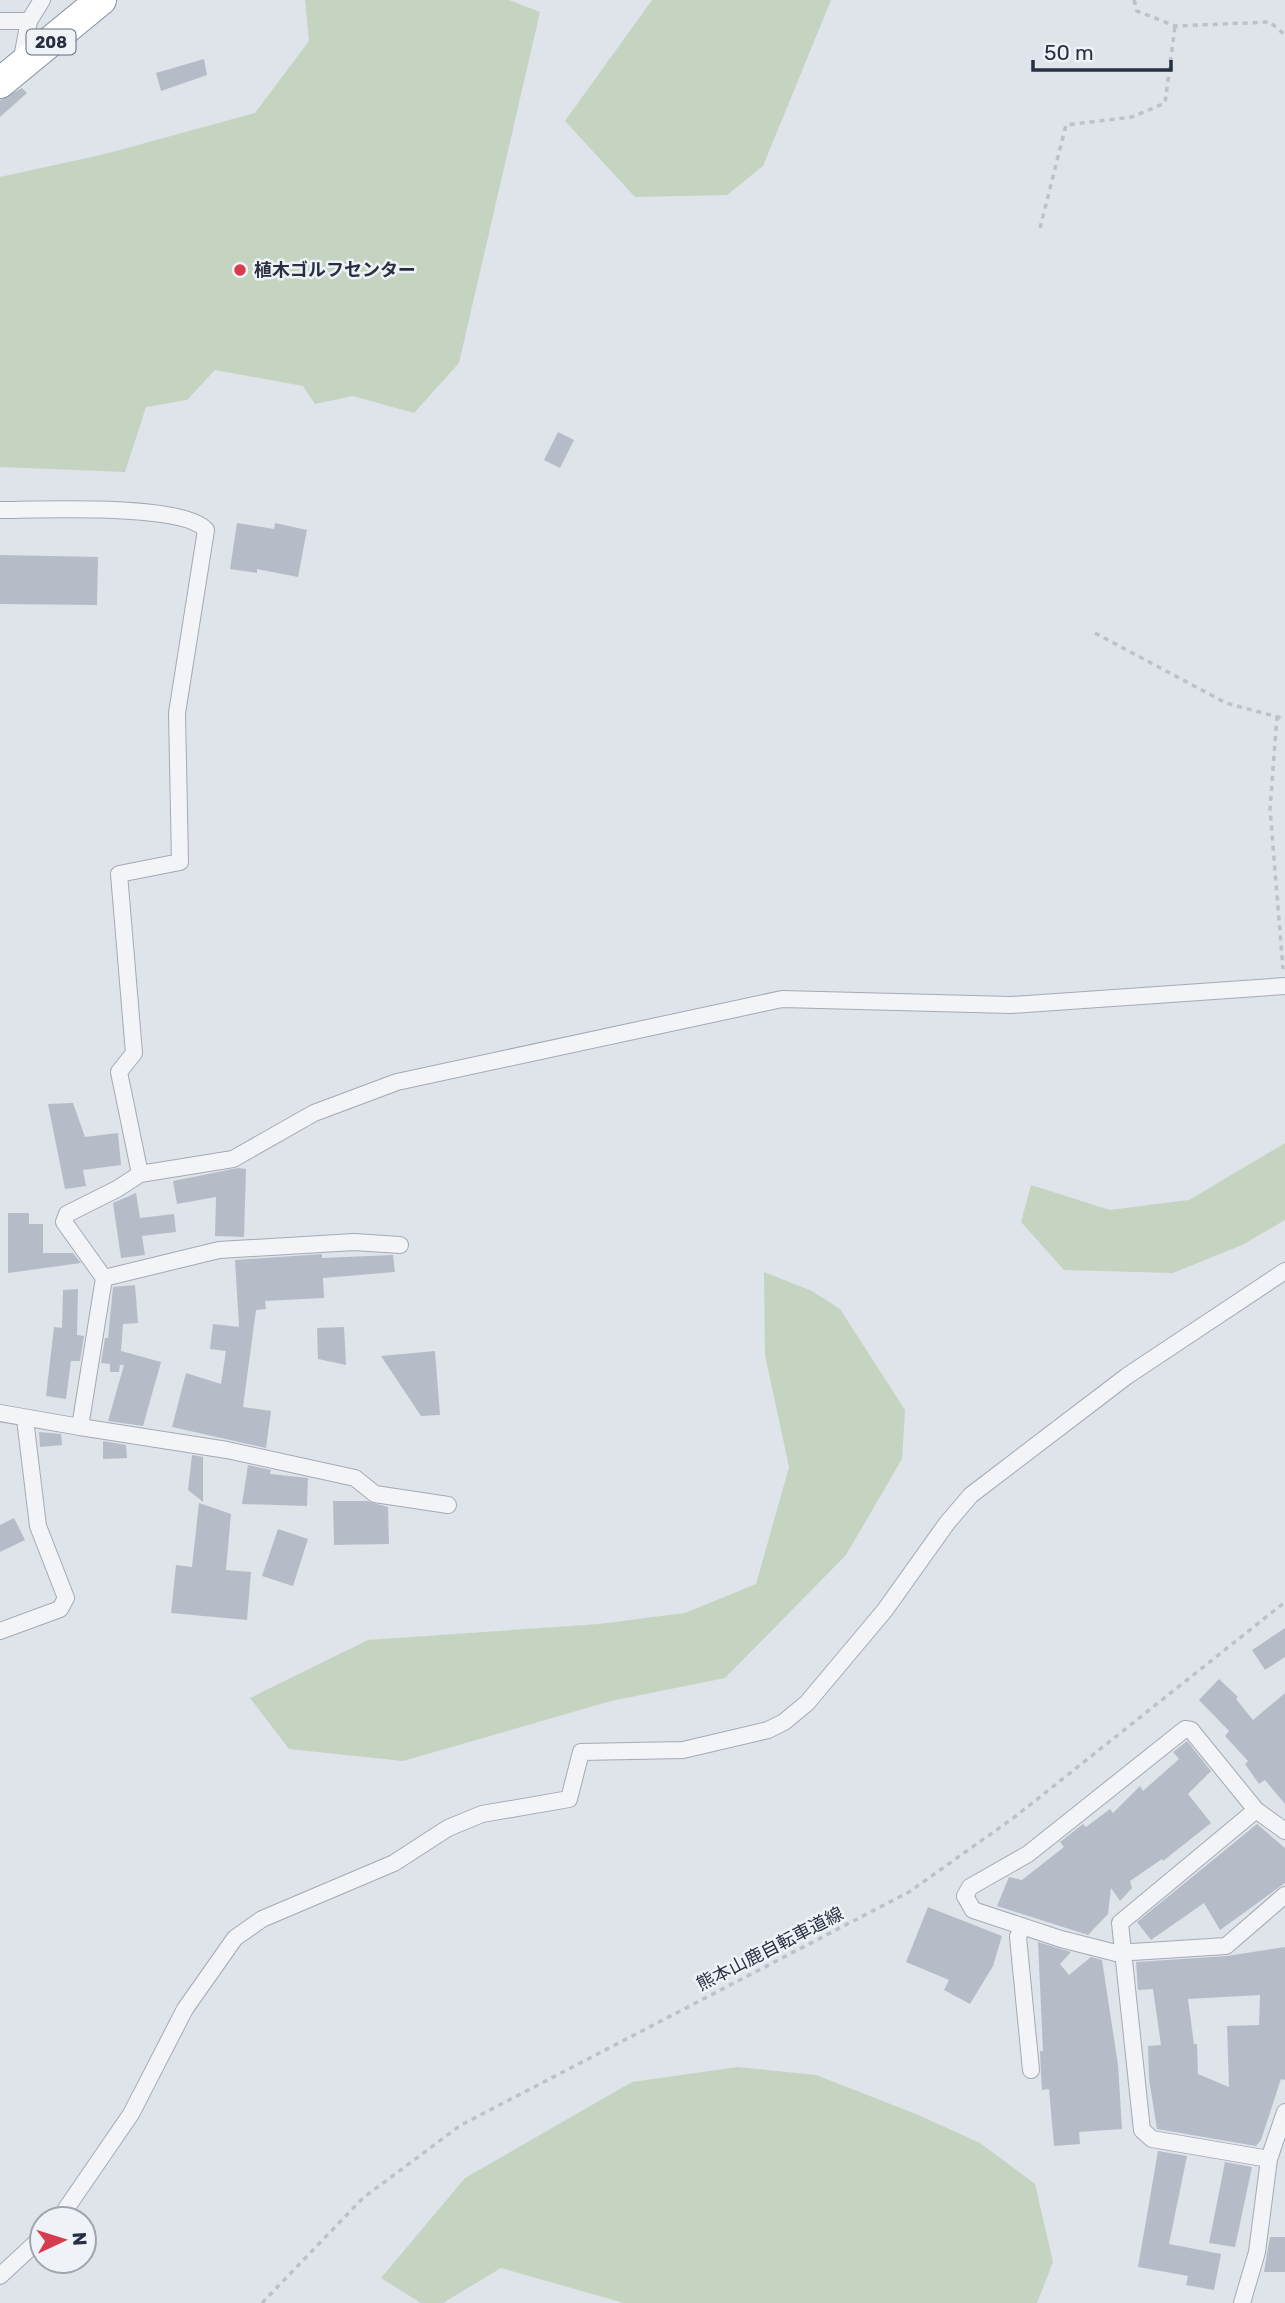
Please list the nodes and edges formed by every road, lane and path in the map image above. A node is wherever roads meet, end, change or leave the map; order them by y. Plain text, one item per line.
1 (42, 0) edge
2 (101, 0) edge
3 (1134, 0) edge
4 (0, 21) edge
5 (29, 21) junction
6 (1175, 26) junction
7 (1285, 35) edge
8 (10, 76) edge
9 (1040, 228) dead end
10 (0, 510) edge
11 (1095, 633) dead end
12 (1277, 716) junction
13 (1285, 719) edge
14 (1285, 986) edge
15 (140, 1174) junction
16 (400, 1245) dead end
17 (1285, 1271) edge
18 (104, 1278) junction
19 (0, 1413) edge
20 (26, 1419) junction
21 (79, 1427) junction
22 (448, 1505) dead end
23 (1285, 1602) edge
24 (0, 1631) edge
25 (1256, 1810) junction
26 (1285, 1831) edge
27 (1285, 1895) edge
28 (1022, 1926) junction
29 (1122, 1952) junction
30 (1031, 2070) dead end
31 (1285, 2112) edge
32 (1269, 2159) junction
33 (69, 2205) edge
34 (28, 2250) edge
35 (0, 2276) edge
36 (262, 2303) edge
37 (1242, 2303) edge

1 - 5 street
2 - 8 highway, 208
3 - 6 path
4 - 5 street
5 - 8 street
6 - 7 path
6 - 9 path
10 - 15 street
11 - 12 path
12 - 13 path
12 - 14 path
14 - 15 street
15 - 18 street
16 - 18 street
17 - 33 street
18 - 21 street
19 - 20 street
20 - 21 street
20 - 24 street
21 - 22 street
23 - 36 path, 熊本山鹿自転車道線
25 - 26 street
25 - 28 street
25 - 29 street
27 - 29 street
28 - 29 street
28 - 30 street
29 - 32 street
31 - 32 street
32 - 37 street
34 - 35 street

